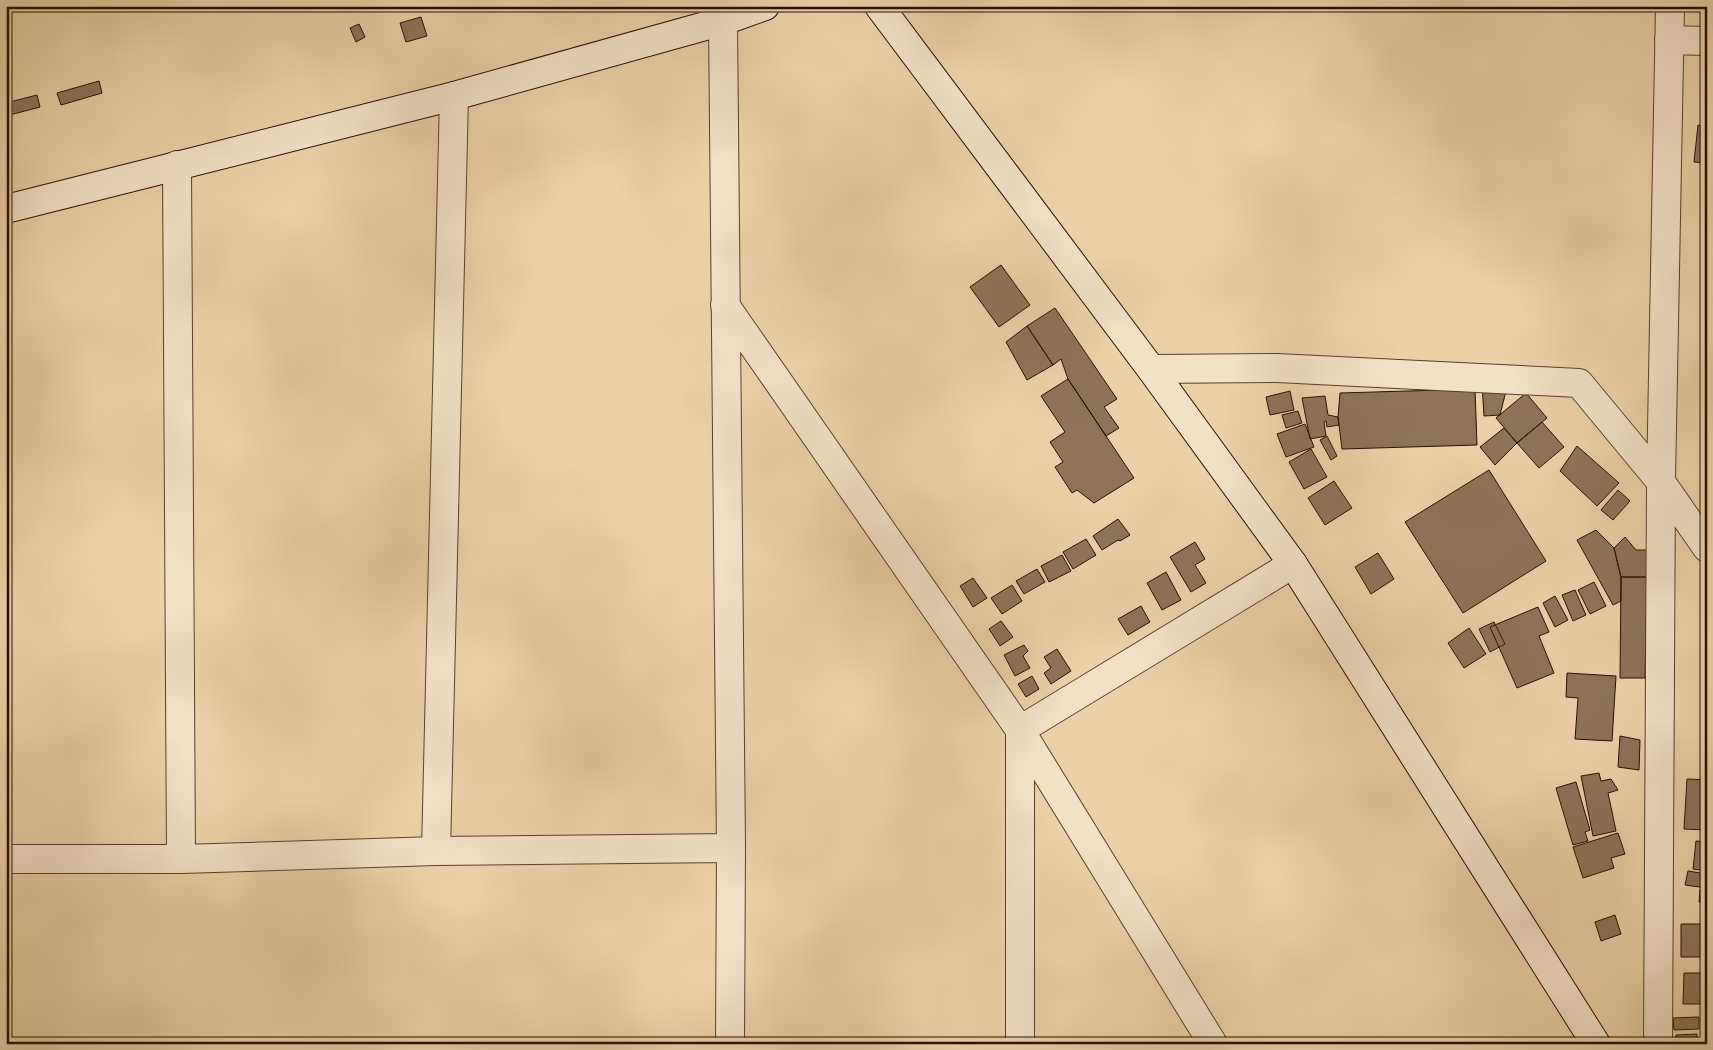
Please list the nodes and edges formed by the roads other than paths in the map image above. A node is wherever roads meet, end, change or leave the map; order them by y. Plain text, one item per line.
1 (765, 6) edge
2 (879, 6) edge
3 (1670, 6) edge
4 (723, 21) junction
5 (1669, 40) junction
6 (1707, 41) edge
7 (454, 96) junction
8 (177, 165) junction
9 (6, 209) edge
10 (725, 305) junction
11 (1151, 369) junction
12 (1661, 482) junction
13 (1707, 548) edge
14 (1293, 564) junction
15 (1020, 730) junction
16 (731, 848) junction
17 (436, 851) junction
18 (6, 859) edge
19 (180, 859) junction
20 (1591, 1042) edge
21 (730, 1044) edge
22 (1020, 1044) edge
23 (1212, 1044) edge
24 (1658, 1044) edge

1 - 4 street
2 - 11 street
3 - 5 street
4 - 7 street
4 - 10 street
5 - 6 street
5 - 12 street
7 - 8 street
7 - 17 street
8 - 9 street
8 - 19 street
10 - 15 street
10 - 16 street
11 - 12 street
11 - 14 street
12 - 13 street
12 - 24 street
14 - 15 street
14 - 20 street
15 - 22 street
15 - 23 street
16 - 17 street
16 - 21 street
17 - 19 street
18 - 19 street

